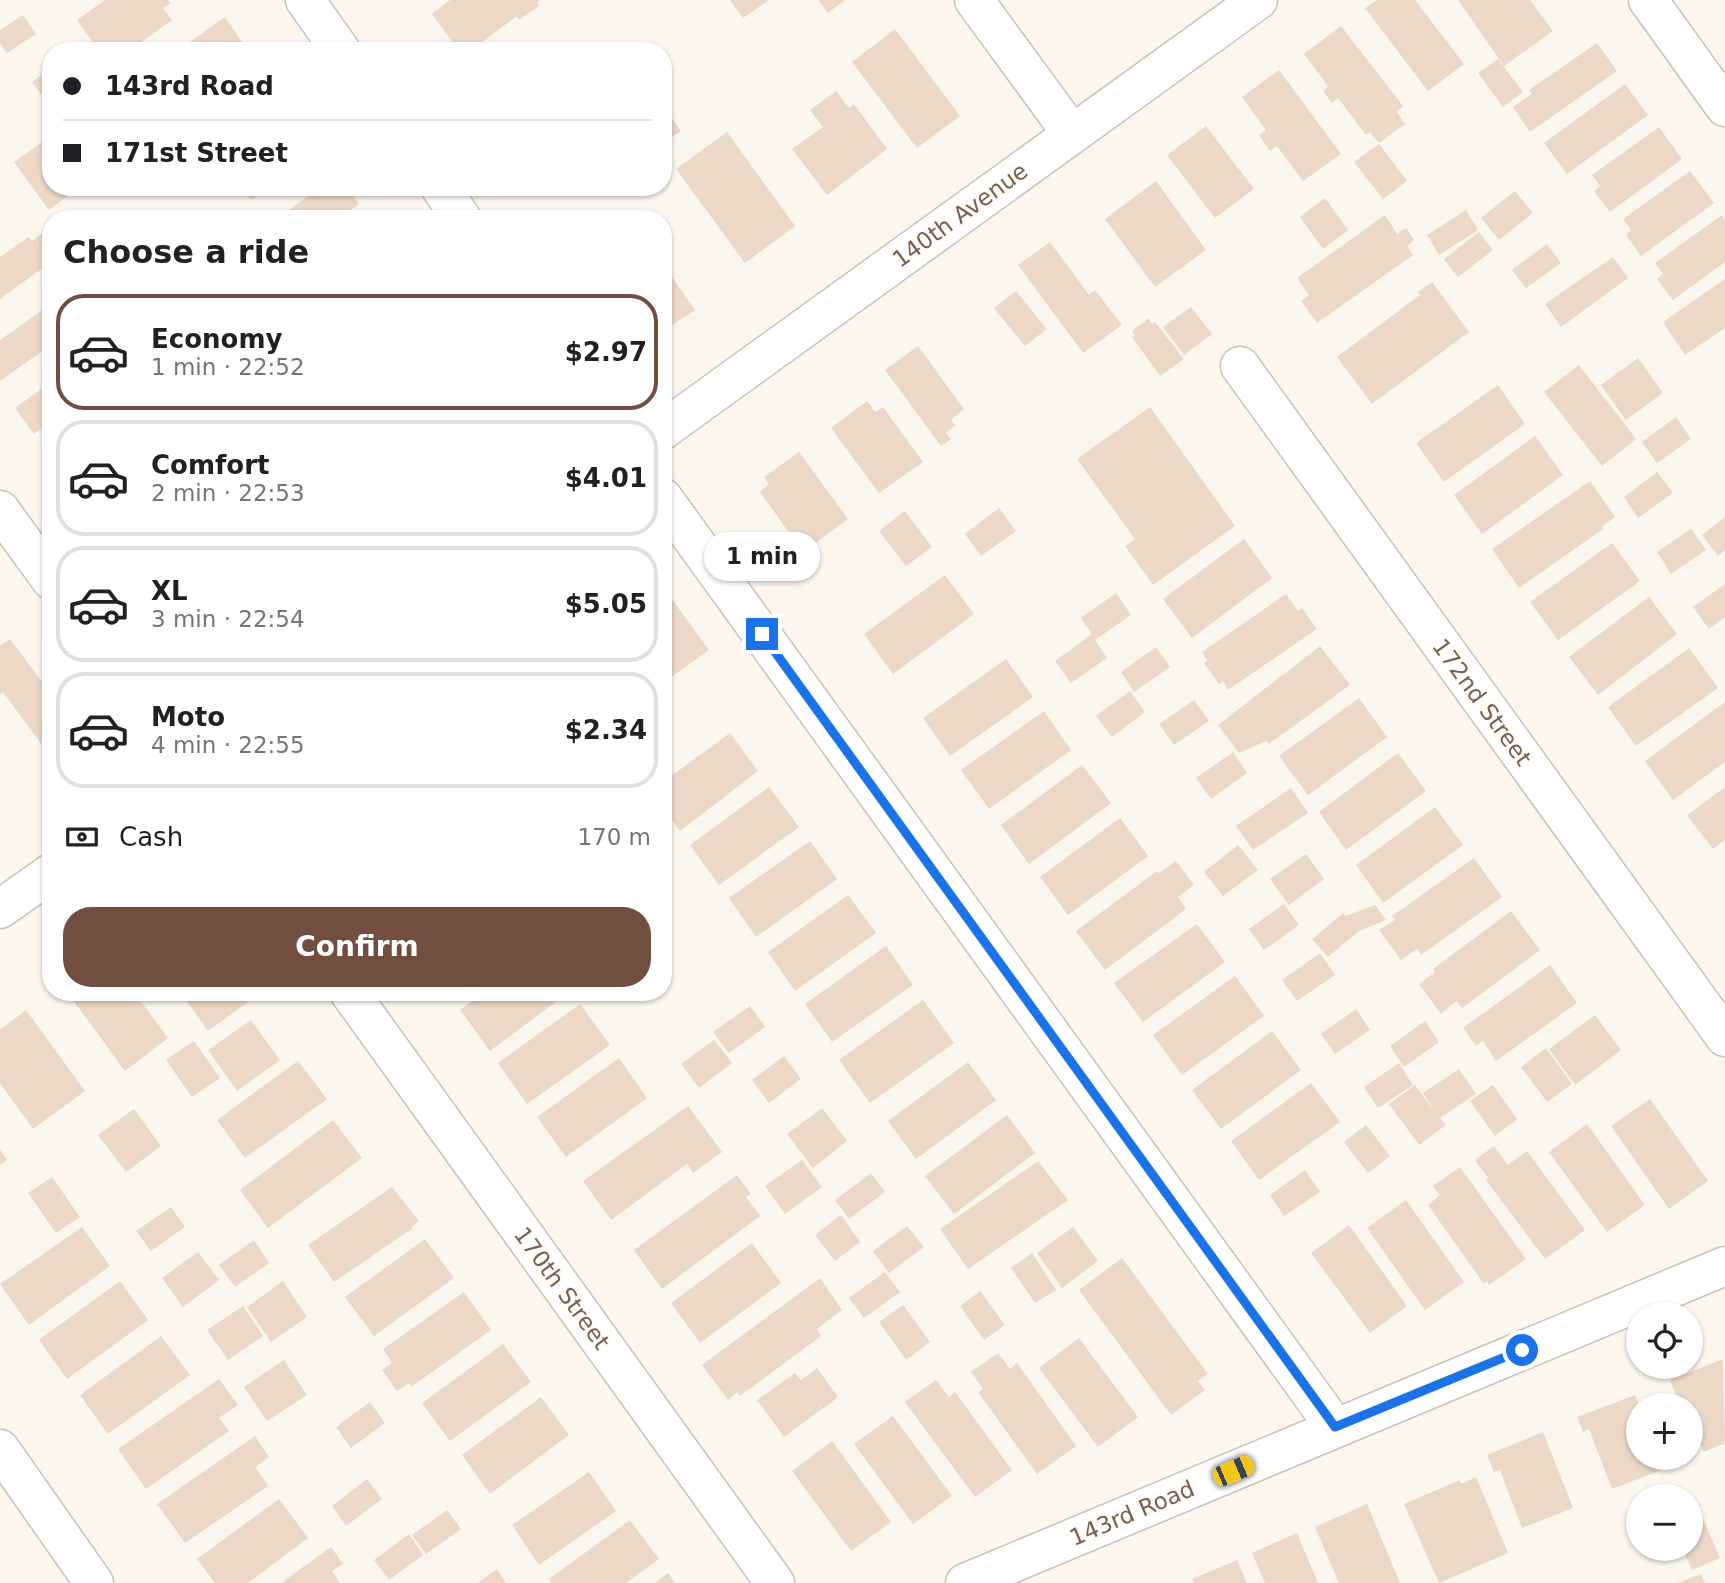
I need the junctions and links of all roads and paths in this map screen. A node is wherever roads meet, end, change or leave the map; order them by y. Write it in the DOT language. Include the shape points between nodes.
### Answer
graph roads {
  1 [pos="304,0"];
  2 [pos="974,0"];
  3 [pos="1258,0"];
  4 [pos="1648,0"];
  5 [pos="334,42"];
  6 [pos="1725,107"];
  7 [pos="1072,134"];
  8 [pos="1240,366"];
  9 [pos="672,423"];
  10 [pos="0,510"];
  11 [pos="672,510"];
  12 [pos="42,568"];
  13 [pos="42,879"];
  14 [pos="0,909"];
  15 [pos="355,1001"];
  16 [pos="1725,1037"];
  17 [pos="1725,1266"];
  18 [pos="1335,1427"];
  19 [pos="0,1449"];
  20 [pos="94,1583"];
  21 [pos="775,1583"];
  22 [pos="965,1583"];
  1 -- 5 [label="street"];
  2 -- 7 [label="street"];
  3 -- 7 [label="street, 140th Avenue"];
  4 -- 6 [label="street"];
  7 -- 9 [label="street, 140th Avenue"];
  8 -- 16 [label="street, 172nd Street"];
  10 -- 12 [label="street"];
  11 -- 18 [label="street"];
  13 -- 14 [label="street"];
  15 -- 21 [label="street, 170th Street"];
  17 -- 18 [label="street, 143rd Road"];
  18 -- 22 [label="street, 143rd Road"];
  19 -- 20 [label="street"];
}
